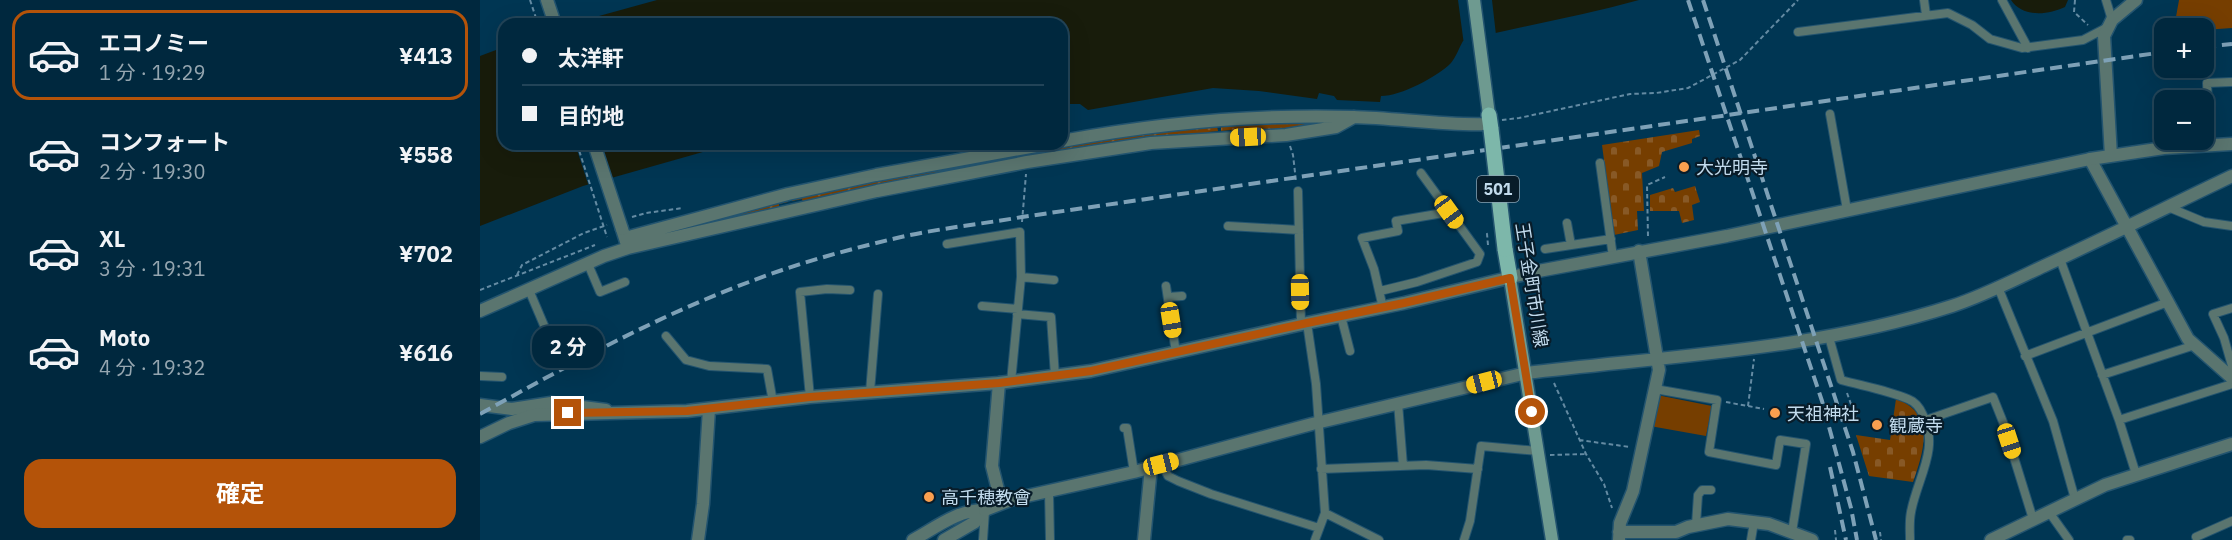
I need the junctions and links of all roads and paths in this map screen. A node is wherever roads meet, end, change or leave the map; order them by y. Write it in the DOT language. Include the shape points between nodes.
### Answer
graph roads {
  1 [pos="530,0"];
  2 [pos="547,0"];
  3 [pos="1474,0"];
  4 [pos="1798,0"];
  5 [pos="1924,0"];
  6 [pos="2002,0"];
  7 [pos="2075,0"];
  8 [pos="2106,0"];
  9 [pos="2136,0"];
  10 [pos="1926,15"];
  11 [pos="536,18"];
  12 [pos="553,18"];
  13 [pos="2105,27"];
  14 [pos="1798,32"];
  15 [pos="2028,48"];
  16 [pos="2232,81"];
  17 [pos="2207,90"];
  18 [pos="1830,114"];
  19 [pos="1354,117"];
  20 [pos="1493,122"];
  21 [pos="1286,135"];
  22 [pos="1068,140"];
  23 [pos="2232,144"];
  24 [pos="2214,145"];
  25 [pos="579,150"];
  26 [pos="596,150"];
  27 [pos="1014,150"];
  28 [pos="2154,150"];
  29 [pos="2111,156"];
  30 [pos="2090,159"];
  31 [pos="1027,162"];
  32 [pos="1600,163"];
  33 [pos="1421,174"];
  34 [pos="2232,176"];
  35 [pos="1665,177"];
  36 [pos="1298,191"];
  37 [pos="2168,207"];
  38 [pos="1847,210"];
  39 [pos="1449,212"];
  40 [pos="1567,223"];
  41 [pos="1228,226"];
  42 [pos="2232,226"];
  43 [pos="2127,228"];
  44 [pos="1299,230"];
  45 [pos="584,232"];
  46 [pos="1020,232"];
  47 [pos="1520,234"];
  48 [pos="1648,236"];
  49 [pos="607,237"];
  50 [pos="625,238"];
  51 [pos="1611,239"];
  52 [pos="947,244"];
  53 [pos="1571,245"];
  54 [pos="1541,248"];
  55 [pos="582,250"];
  56 [pos="1640,251"];
  57 [pos="1613,257"];
  58 [pos="2060,259"];
  59 [pos="588,264"];
  60 [pos="517,275"];
  61 [pos="1021,277"];
  62 [pos="1510,278"];
  63 [pos="1054,280"];
  64 [pos="625,282"];
  65 [pos="1166,286"];
  66 [pos="1998,287"];
  67 [pos="480,290"];
  68 [pos="529,290"];
  69 [pos="850,290"];
  70 [pos="1380,291"];
  71 [pos="878,294"];
  72 [pos="1182,296"];
  73 [pos="1168,297"];
  74 [pos="2168,302"];
  75 [pos="982,306"];
  76 [pos="1383,308"];
  77 [pos="2232,308"];
  78 [pos="480,311"];
  79 [pos="1017,312"];
  80 [pos="1341,316"];
  81 [pos="1304,324"];
  82 [pos="546,330"];
  83 [pos="2088,332"];
  84 [pos="666,336"];
  85 [pos="1829,337"];
  86 [pos="2195,345"];
  87 [pos="1350,351"];
  88 [pos="1176,353"];
  89 [pos="1754,356"];
  90 [pos="2025,356"];
  91 [pos="1658,358"];
  92 [pos="2232,366"];
  93 [pos="1526,373"];
  94 [pos="2102,375"];
  95 [pos="480,376"];
  96 [pos="1055,376"];
  97 [pos="502,377"];
  98 [pos="1551,378"];
  99 [pos="2232,378"];
  100 [pos="1844,381"];
  101 [pos="1005,382"];
  102 [pos="2232,384"];
  103 [pos="1655,389"];
  104 [pos="870,392"];
  105 [pos="810,397"];
  106 [pos="1718,400"];
  107 [pos="773,402"];
  108 [pos="1398,403"];
  109 [pos="480,405"];
  110 [pos="1748,406"];
  111 [pos="709,409"];
  112 [pos="1764,409"];
  113 [pos="617,412"];
  114 [pos="1856,418"];
  115 [pos="1926,420"];
  116 [pos="2119,420"];
  117 [pos="1318,423"];
  118 [pos="1124,428"];
  119 [pos="480,437"];
  120 [pos="1579,440"];
  121 [pos="2232,444"];
  122 [pos="1640,448"];
  123 [pos="1539,453"];
  124 [pos="1586,454"];
  125 [pos="1156,465"];
  126 [pos="1403,466"];
  127 [pos="1321,469"];
  128 [pos="1478,469"];
  129 [pos="1134,472"];
  130 [pos="2136,474"];
  131 [pos="1711,490"];
  132 [pos="1049,492"];
  133 [pos="2075,499"];
  134 [pos="1000,502"];
  135 [pos="985,510"];
  136 [pos="2049,512"];
  137 [pos="1324,513"];
  138 [pos="2033,519"];
  139 [pos="2232,521"];
  140 [pos="1754,522"];
  141 [pos="1696,525"];
  142 [pos="1319,528"];
  143 [pos="1835,530"];
  144 [pos="1619,532"];
  145 [pos="1792,532"];
  146 [pos="1880,532"];
  147 [pos="2196,537"];
  148 [pos="1808,539"];
  149 [pos="698,540"];
  150 [pos="913,540"];
  151 [pos="945,540"];
  152 [pos="983,540"];
  153 [pos="1050,540"];
  154 [pos="1144,540"];
  155 [pos="1315,540"];
  156 [pos="1379,540"];
  157 [pos="1464,540"];
  158 [pos="1553,540"];
  159 [pos="1751,540"];
  160 [pos="1836,540"];
  161 [pos="1881,540"];
  162 [pos="1910,540"];
  163 [pos="1991,540"];
  164 [pos="2069,540"];
  1 -- 11 [label="path"];
  2 -- 12 [label="street"];
  3 -- 20 [label="main road, 王子金町市川線 / 501"];
  4 -- 20 [label="path" via="1740,60 1688,88 1630,94"];
  5 -- 10 [label="lane"];
  6 -- 15 [label="lane"];
  7 -- 13 [label="path" via="2074,12"];
  8 -- 13 [label="lane"];
  9 -- 13 [label="street"];
  10 -- 14 [label="lane"];
  10 -- 15 [label="lane" via="1948,13 1990,39"];
  13 -- 15 [label="lane" via="2083,40"];
  13 -- 29 [label="street"];
  16 -- 17 [label="lane" via="2207,82"];
  18 -- 38 [label="lane"];
  19 -- 20 [label="street"];
  19 -- 21 [label="street" via="1336,127"];
  19 -- 22 [label="street" via="1230,119 1121,130"];
  20 -- 62 [label="main road, 王子金町市川線 / 501, bridge"];
  21 -- 31 [label="street" via="1150,143"];
  21 -- 36 [label="path"];
  23 -- 24 [label="street"];
  25 -- 49 [label="path, bridge"];
  26 -- 50 [label="street, bridge"];
  27 -- 50 [label="street" via="799,192"];
  28 -- 29 [label="street"];
  29 -- 30 [label="street"];
  30 -- 38 [label="street"];
  30 -- 43 [label="street"];
  31 -- 46 [label="path"];
  31 -- 50 [label="street"];
  32 -- 51 [label="lane"];
  33 -- 39 [label="lane"];
  34 -- 37 [label="street"];
  35 -- 48 [label="path" via="1647,185"];
  36 -- 44 [label="lane"];
  37 -- 42 [label="lane" via="2204,222"];
  37 -- 43 [label="street"];
  38 -- 56 [label="street"];
  39 -- 70 [label="lane" via="1396,221 1398,231 1362,238"];
  39 -- 70 [label="lane" via="1480,255 1477,262"];
  40 -- 53 [label="lane"];
  41 -- 44 [label="lane"];
  43 -- 58 [label="street"];
  43 -- 74 [label="street"];
  44 -- 81 [label="lane"];
  45 -- 60 [label="path" via="522,265"];
  46 -- 52 [label="lane"];
  46 -- 61 [label="lane"];
  47 -- 54 [label="path"];
  50 -- 59 [label="street"];
  51 -- 53 [label="lane"];
  51 -- 57 [label="lane"];
  53 -- 54 [label="lane"];
  55 -- 60 [label="path"];
  56 -- 57 [label="street"];
  56 -- 91 [label="street"];
  57 -- 62 [label="street"];
  58 -- 66 [label="street"];
  58 -- 83 [label="lane"];
  59 -- 64 [label="lane" via="600,292"];
  59 -- 68 [label="street"];
  60 -- 67 [label="path"];
  61 -- 63 [label="lane"];
  61 -- 79 [label="lane"];
  62 -- 76 [label="street"];
  62 -- 93 [label="main road, 王子金町市川線 / 501"];
  65 -- 73 [label="lane"];
  66 -- 85 [label="street" via="1943,309"];
  66 -- 90 [label="lane"];
  68 -- 78 [label="street"];
  68 -- 82 [label="lane"];
  69 -- 105 [label="lane" via="800,292"];
  70 -- 76 [label="lane"];
  71 -- 104 [label="lane"];
  72 -- 73 [label="lane"];
  73 -- 88 [label="lane"];
  74 -- 83 [label="lane"];
  74 -- 86 [label="street"];
  75 -- 79 [label="lane"];
  76 -- 80 [label="street"];
  77 -- 92 [label="lane" via="2213,314"];
  79 -- 96 [label="lane" via="1052,317"];
  79 -- 101 [label="lane"];
  80 -- 81 [label="street"];
  80 -- 87 [label="lane"];
  81 -- 88 [label="street"];
  81 -- 117 [label="lane" via="1316,384"];
  83 -- 90 [label="lane"];
  83 -- 94 [label="lane"];
  84 -- 107 [label="lane" via="686,360 710,366 767,369"];
  85 -- 91 [label="street"];
  85 -- 100 [label="lane"];
  86 -- 94 [label="lane"];
  86 -- 99 [label="street"];
  88 -- 96 [label="street"];
  89 -- 110 [label="path"];
  90 -- 133 [label="lane" via="2053,421"];
  91 -- 93 [label="street"];
  91 -- 103 [label="street"];
  93 -- 108 [label="street"];
  93 -- 123 [label="main road, 王子金町市川線 / 501"];
  94 -- 116 [label="lane"];
  95 -- 97 [label="lane"];
  96 -- 101 [label="street"];
  98 -- 120 [label="path"];
  100 -- 114 [label="path"];
  100 -- 115 [label="lane" via="1910,399"];
  101 -- 104 [label="street"];
  101 -- 134 [label="street" via="992,466"];
  102 -- 116 [label="lane"];
  103 -- 106 [label="lane"];
  103 -- 122 [label="street"];
  104 -- 105 [label="street"];
  105 -- 107 [label="street"];
  106 -- 110 [label="path"];
  106 -- 145 [label="lane" via="1709,452 1776,465 1780,440 1806,444"];
  107 -- 111 [label="street"];
  108 -- 117 [label="street"];
  108 -- 126 [label="lane"];
  109 -- 113 [label="street" via="512,409 551,403"];
  110 -- 112 [label="path"];
  111 -- 113 [label="street"];
  111 -- 149 [label="street"];
  113 -- 119 [label="street" via="534,415"];
  115 -- 138 [label="lane" via="1993,397"];
  115 -- 162 [label="lane" via="1930,444 1911,513"];
  116 -- 130 [label="lane"];
  117 -- 125 [label="street"];
  117 -- 127 [label="lane"];
  118 -- 129 [label="lane"];
  120 -- 122 [label="path"];
  120 -- 124 [label="path"];
  121 -- 130 [label="street"];
  122 -- 144 [label="street" via="1633,491"];
  123 -- 124 [label="path"];
  123 -- 128 [label="lane" via="1480,446"];
  123 -- 158 [label="main road, 王子金町市川線 / 501"];
  124 -- 144 [label="path" via="1604,484"];
  125 -- 129 [label="street"];
  125 -- 142 [label="lane" via="1178,482"];
  125 -- 154 [label="street"];
  126 -- 127 [label="lane"];
  126 -- 128 [label="lane"];
  127 -- 137 [label="lane"];
  128 -- 157 [label="lane"];
  129 -- 132 [label="street"];
  130 -- 133 [label="street"];
  131 -- 141 [label="lane" via="1702,490 1698,495"];
  132 -- 134 [label="street"];
  132 -- 153 [label="lane"];
  133 -- 136 [label="street"];
  134 -- 135 [label="street"];
  135 -- 150 [label="street" via="963,513"];
  135 -- 151 [label="street" via="975,522"];
  135 -- 152 [label="lane"];
  136 -- 138 [label="street"];
  136 -- 164 [label="lane"];
  137 -- 142 [label="lane"];
  137 -- 156 [label="lane"];
  138 -- 163 [label="street"];
  139 -- 147 [label="lane"];
  140 -- 141 [label="street" via="1728,519"];
  140 -- 145 [label="street"];
  140 -- 159 [label="lane"];
  141 -- 144 [label="street" via="1676,532"];
  142 -- 155 [label="lane"];
  143 -- 160 [label="path"];
  145 -- 148 [label="street"];
  146 -- 161 [label="path"];
}
